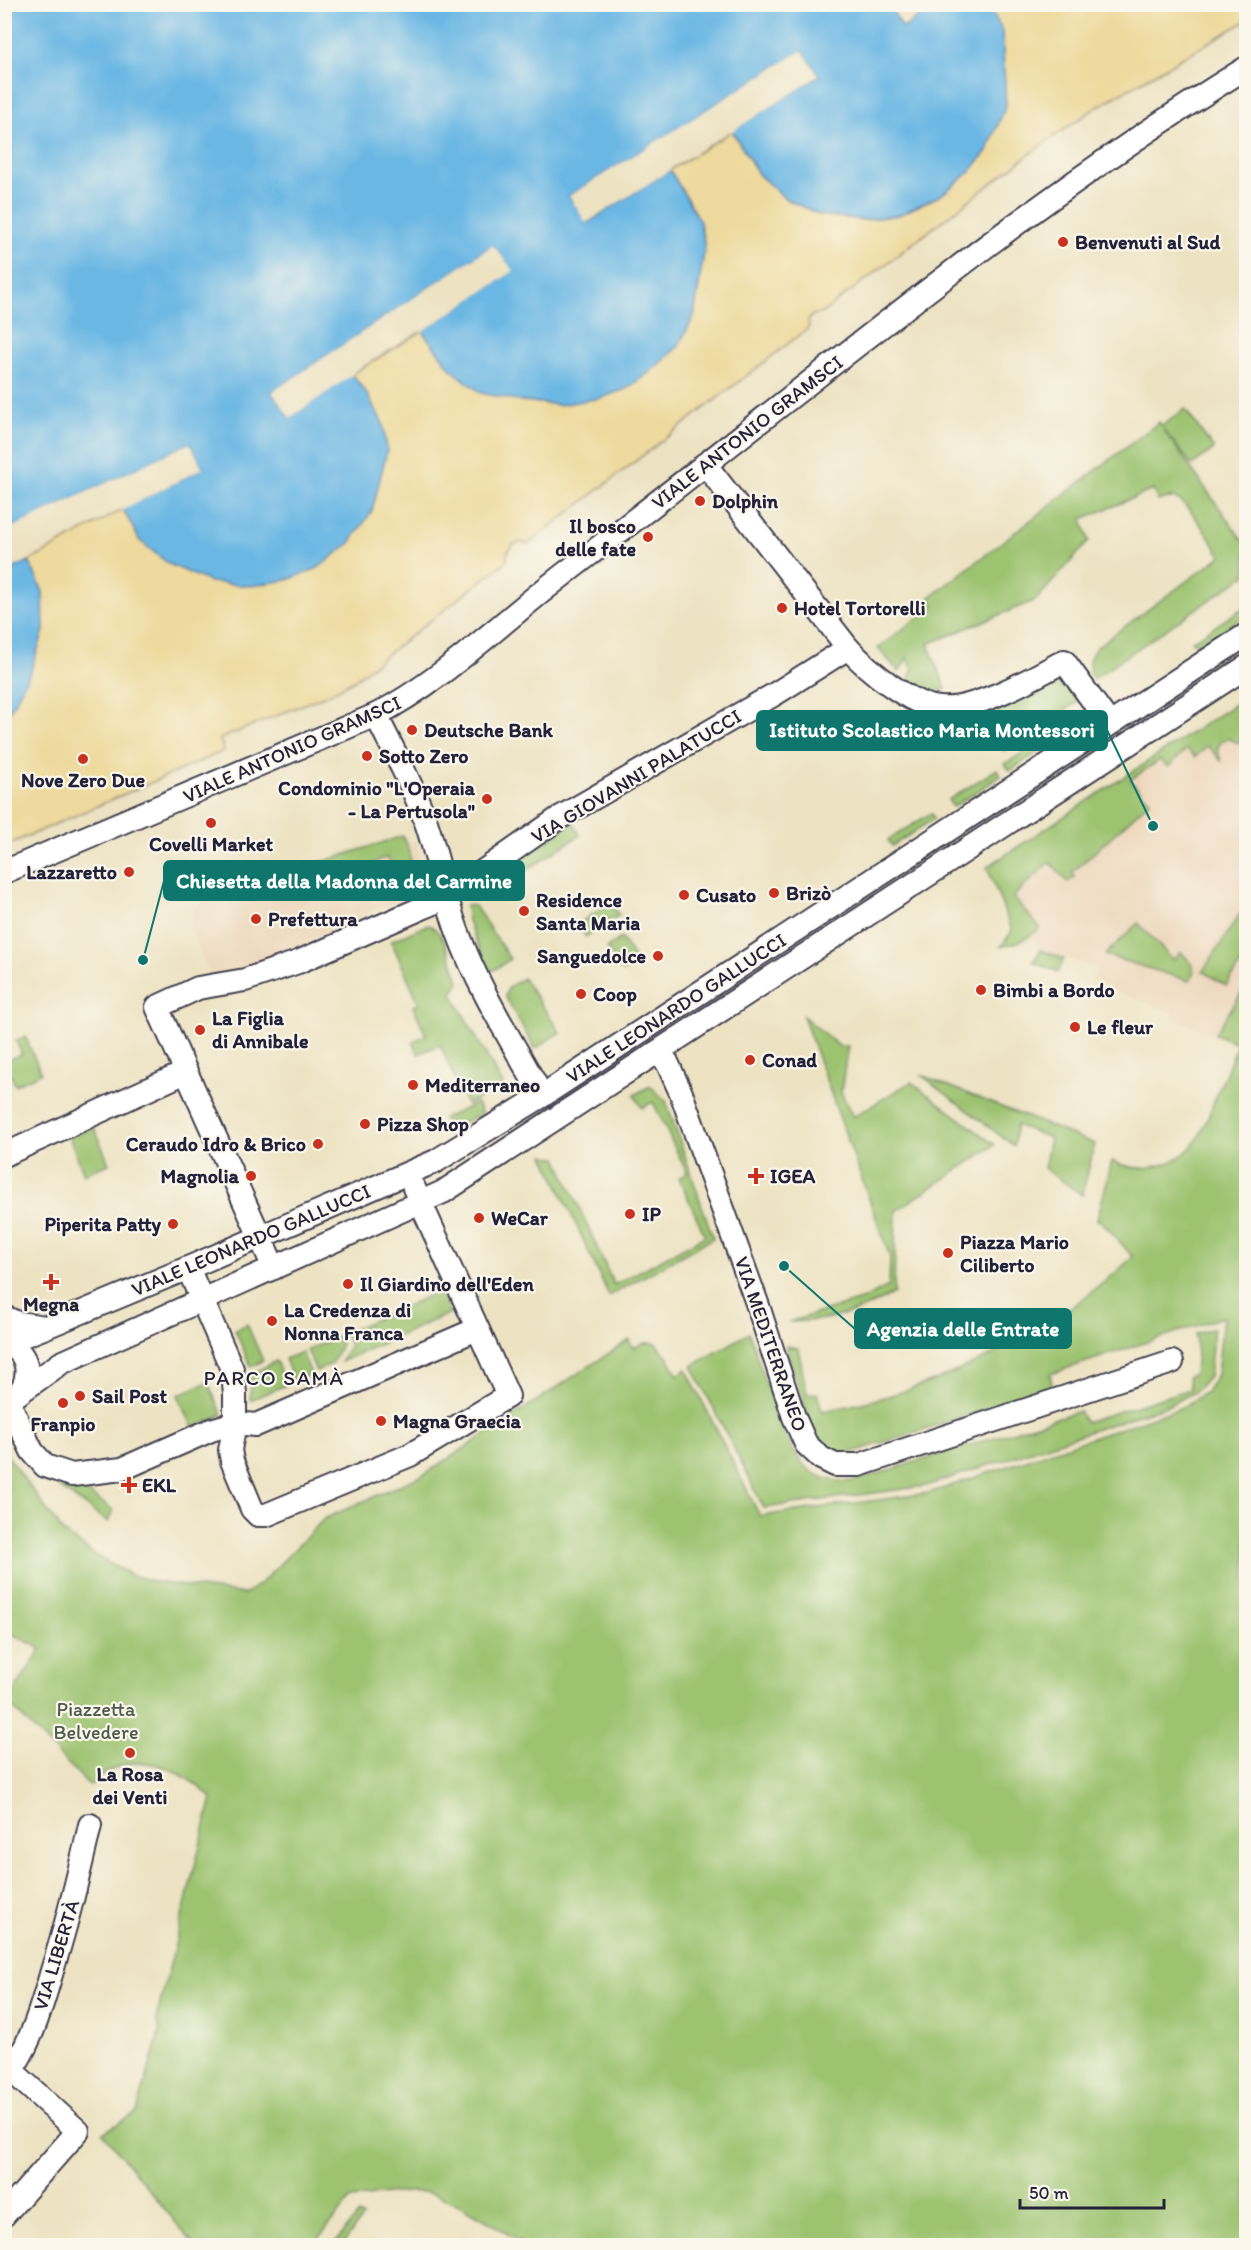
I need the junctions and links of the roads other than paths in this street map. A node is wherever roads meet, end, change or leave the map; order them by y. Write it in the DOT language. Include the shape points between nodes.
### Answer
graph roads {
  1 [pos="1246,68"];
  2 [pos="705,464"];
  3 [pos="1246,635"];
  4 [pos="848,648"];
  5 [pos="1246,667"];
  6 [pos="376,715"];
  7 [pos="1109,723"];
  8 [pos="4,872"];
  9 [pos="445,898"];
  10 [pos="656,1053"];
  11 [pos="186,1072"];
  12 [pos="542,1096"];
  13 [pos="4,1155"];
  14 [pos="407,1173"];
  15 [pos="421,1202"];
  16 [pos="261,1237"];
  17 [pos="188,1268"];
  18 [pos="274,1268"];
  19 [pos="203,1299"];
  20 [pos="4,1317"];
  21 [pos="46,1327"];
  22 [pos="477,1329"];
  23 [pos="4,1343"];
  24 [pos="1172,1362"];
  25 [pos="10,1399"];
  26 [pos="235,1423"];
  27 [pos="90,1825"];
  28 [pos="8,2075"];
  29 [pos="4,2215"];
  1 -- 2 [label="street, VIALE ANTONIO GRAMSCI" via="1124,146 958,267"];
  2 -- 4 [label="street"];
  2 -- 6 [label="street, VIALE ANTONIO GRAMSCI" via="466,654 404,700"];
  3 -- 7 [label="street, VIALE LEONARDO GALLUCCI"];
  4 -- 7 [label="street" via="892,687 938,708 955,708 994,695 1065,661"];
  4 -- 9 [label="street, VIA GIOVANNI PALATUCCI" via="559,818"];
  5 -- 10 [label="street, VIALE LEONARDO GALLUCCI"];
  6 -- 8 [label="street, VIALE ANTONIO GRAMSCI"];
  6 -- 9 [label="street" via="423,814"];
  7 -- 12 [label="street, VIALE LEONARDO GALLUCCI"];
  9 -- 11 [label="street, VIA GIOVANNI PALATUCCI" via="298,962 245,980 198,988 157,1007"];
  9 -- 12 [label="street" via="475,974"];
  10 -- 15 [label="street, VIALE LEONARDO GALLUCCI" via="443,1192"];
  10 -- 24 [label="street, VIA MEDITERRANEO" via="667,1062 681,1093 794,1417 806,1444 821,1458 835,1464 859,1465"];
  11 -- 13 [label="street"];
  11 -- 16 [label="street"];
  12 -- 14 [label="street, VIALE LEONARDO GALLUCCI" via="436,1161"];
  14 -- 15 [label="street"];
  14 -- 16 [label="street, VIALE LEONARDO GALLUCCI"];
  15 -- 18 [label="street, VIALE LEONARDO GALLUCCI"];
  15 -- 22 [label="street"];
  16 -- 17 [label="street, VIALE LEONARDO GALLUCCI"];
  16 -- 18 [label="street"];
  17 -- 19 [label="street"];
  17 -- 21 [label="street, VIALE LEONARDO GALLUCCI"];
  18 -- 19 [label="street, VIALE LEONARDO GALLUCCI"];
  19 -- 25 [label="street, VIALE LEONARDO GALLUCCI" via="61,1363"];
  19 -- 26 [label="street" via="232,1369"];
  20 -- 21 [label="street"];
  21 -- 23 [label="street, VIALE LEONARDO GALLUCCI"];
  22 -- 26 [label="street" via="256,1425"];
  22 -- 26 [label="street" via="507,1396 410,1455 266,1515 258,1515 252,1509 232,1461"];
  23 -- 25 [label="street" via="17,1349 26,1364 26,1381"];
  25 -- 26 [label="street" via="32,1451 45,1466 72,1475 122,1469"];
  27 -- 28 [label="street, VIA LIBERTÀ" via="74,1899 46,1994 21,2059"];
  28 -- 29 [label="street" via="78,2131"];
}
